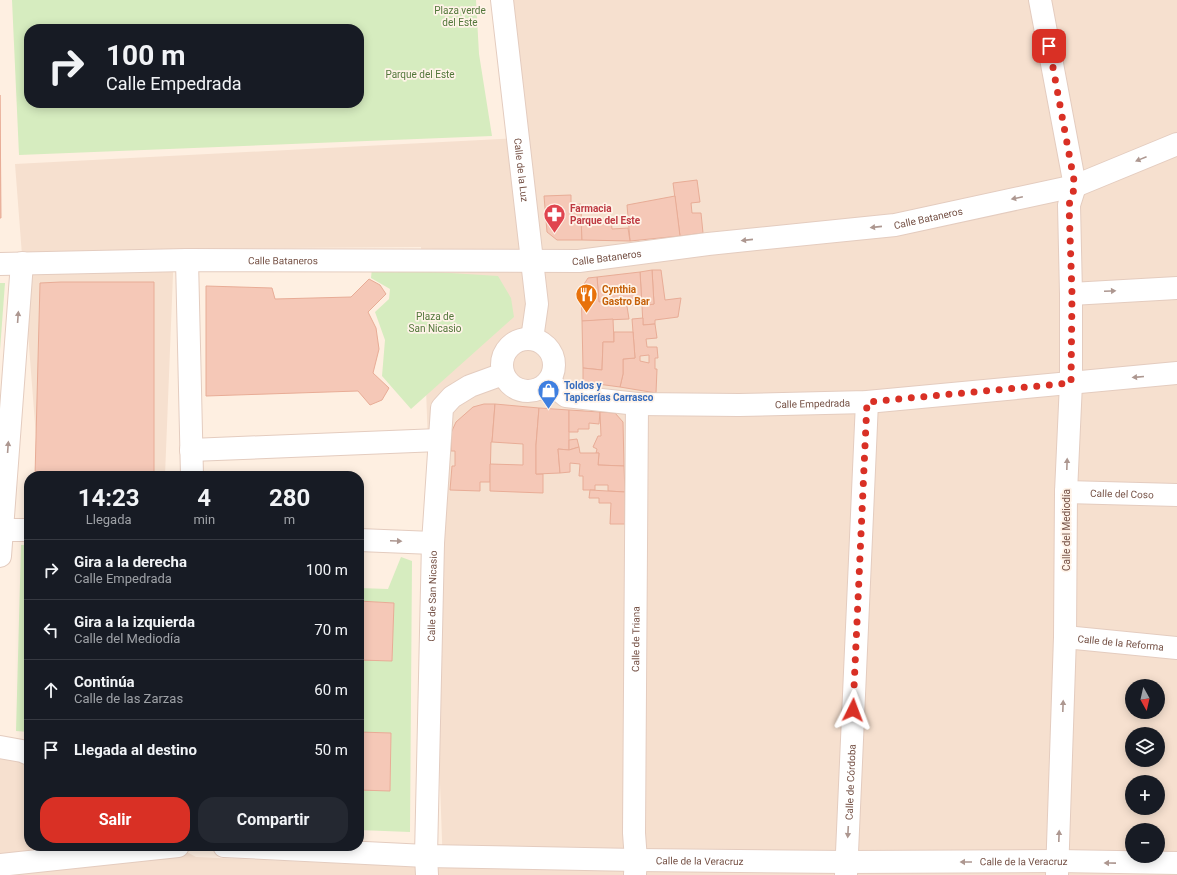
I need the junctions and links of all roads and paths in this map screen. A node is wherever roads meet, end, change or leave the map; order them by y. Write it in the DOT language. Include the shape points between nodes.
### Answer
graph roads {
  1 [pos="1040,0"];
  2 [pos="507,4"];
  3 [pos="1177,144"];
  4 [pos="1075,186"];
  5 [pos="188,260"];
  6 [pos="532,261"];
  7 [pos="22,263"];
  8 [pos="0,264"];
  9 [pos="1177,288"];
  10 [pos="1072,294"];
  11 [pos="532,339"];
  12 [pos="1177,373"];
  13 [pos="503,374"];
  14 [pos="549,382"];
  15 [pos="1071,383"];
  16 [pos="867,402"];
  17 [pos="637,404"];
  18 [pos="439,440"];
  19 [pos="191,450"];
  20 [pos="192,471"];
  21 [pos="1066,492"];
  22 [pos="1177,495"];
  23 [pos="2,530"];
  24 [pos="24,530"];
  25 [pos="364,540"];
  26 [pos="432,543"];
  27 [pos="0,556"];
  28 [pos="1065,637"];
  29 [pos="1177,648"];
  30 [pos="0,746"];
  31 [pos="24,751"];
  32 [pos="131,851"];
  33 [pos="267,851"];
  34 [pos="1177,863"];
  35 [pos="0,865"];
  36 [pos="636,868"];
  37 [pos="1057,868"];
  38 [pos="424,869"];
  39 [pos="846,869"];
  1 -- 4 [label="street"];
  2 -- 6 [label="street, Calle de la Luz"];
  3 -- 4 [label="street, Calle Bataneros, one-way"];
  4 -- 6 [label="street, Calle Bataneros, one-way" via="895,225 708,244 580,261"];
  4 -- 10 [label="street, Calle del Mediodía" via="1069,205"];
  5 -- 6 [label="street, Calle Bataneros"];
  5 -- 7 [label="street, Calle Bataneros"];
  5 -- 19 [label="street"];
  6 -- 11 [label="street, Calle de la Luz" via="538,304"];
  7 -- 8 [label="street, Calle Bataneros"];
  23 -- 7 [label="street, one-way"];
  10 -- 9 [label="street, one-way"];
  10 -- 15 [label="street, Calle del Mediodía"];
  11 -- 13 [label="street" via="519,341 508,348 502,360"];
  11 -- 14 [label="street" via="545,345 553,356 554,370"];
  12 -- 15 [label="street, Calle Empedrada, one-way"];
  13 -- 14 [label="street" via="510,386 523,391 537,390"];
  13 -- 18 [label="street, Calle de San Nicasio" via="470,386 452,397 442,408"];
  14 -- 17 [label="street, Calle Empedrada" via="566,396"];
  15 -- 16 [label="street, Calle Empedrada"];
  21 -- 15 [label="street, Calle del Mediodía, one-way"];
  16 -- 17 [label="street, Calle Empedrada"];
  16 -- 39 [label="street, Calle de Córdoba, one-way"];
  17 -- 36 [label="street, Calle de Triana" via="634,825"];
  18 -- 19 [label="street"];
  18 -- 26 [label="street, Calle de San Nicasio"];
  19 -- 20 [label="street"];
  21 -- 22 [label="street, Calle del Coso"];
  21 -- 28 [label="street, Calle del Mediodía"];
  23 -- 24 [label="street"];
  23 -- 27 [label="street"];
  25 -- 26 [label="street, one-way"];
  26 -- 38 [label="street, Calle de San Nicasio"];
  28 -- 29 [label="street, Calle de la Reforma"];
  37 -- 28 [label="street, Calle del Mediodía, one-way"];
  30 -- 31 [label="street"];
  32 -- 35 [label="street"];
  33 -- 38 [label="street, Calle de la Veracruz"];
  34 -- 37 [label="street, Calle de la Veracruz, one-way"];
  36 -- 38 [label="street, Calle de la Veracruz"];
  36 -- 39 [label="street, Calle de la Veracruz"];
  37 -- 39 [label="street, Calle de la Veracruz, one-way"];
}
